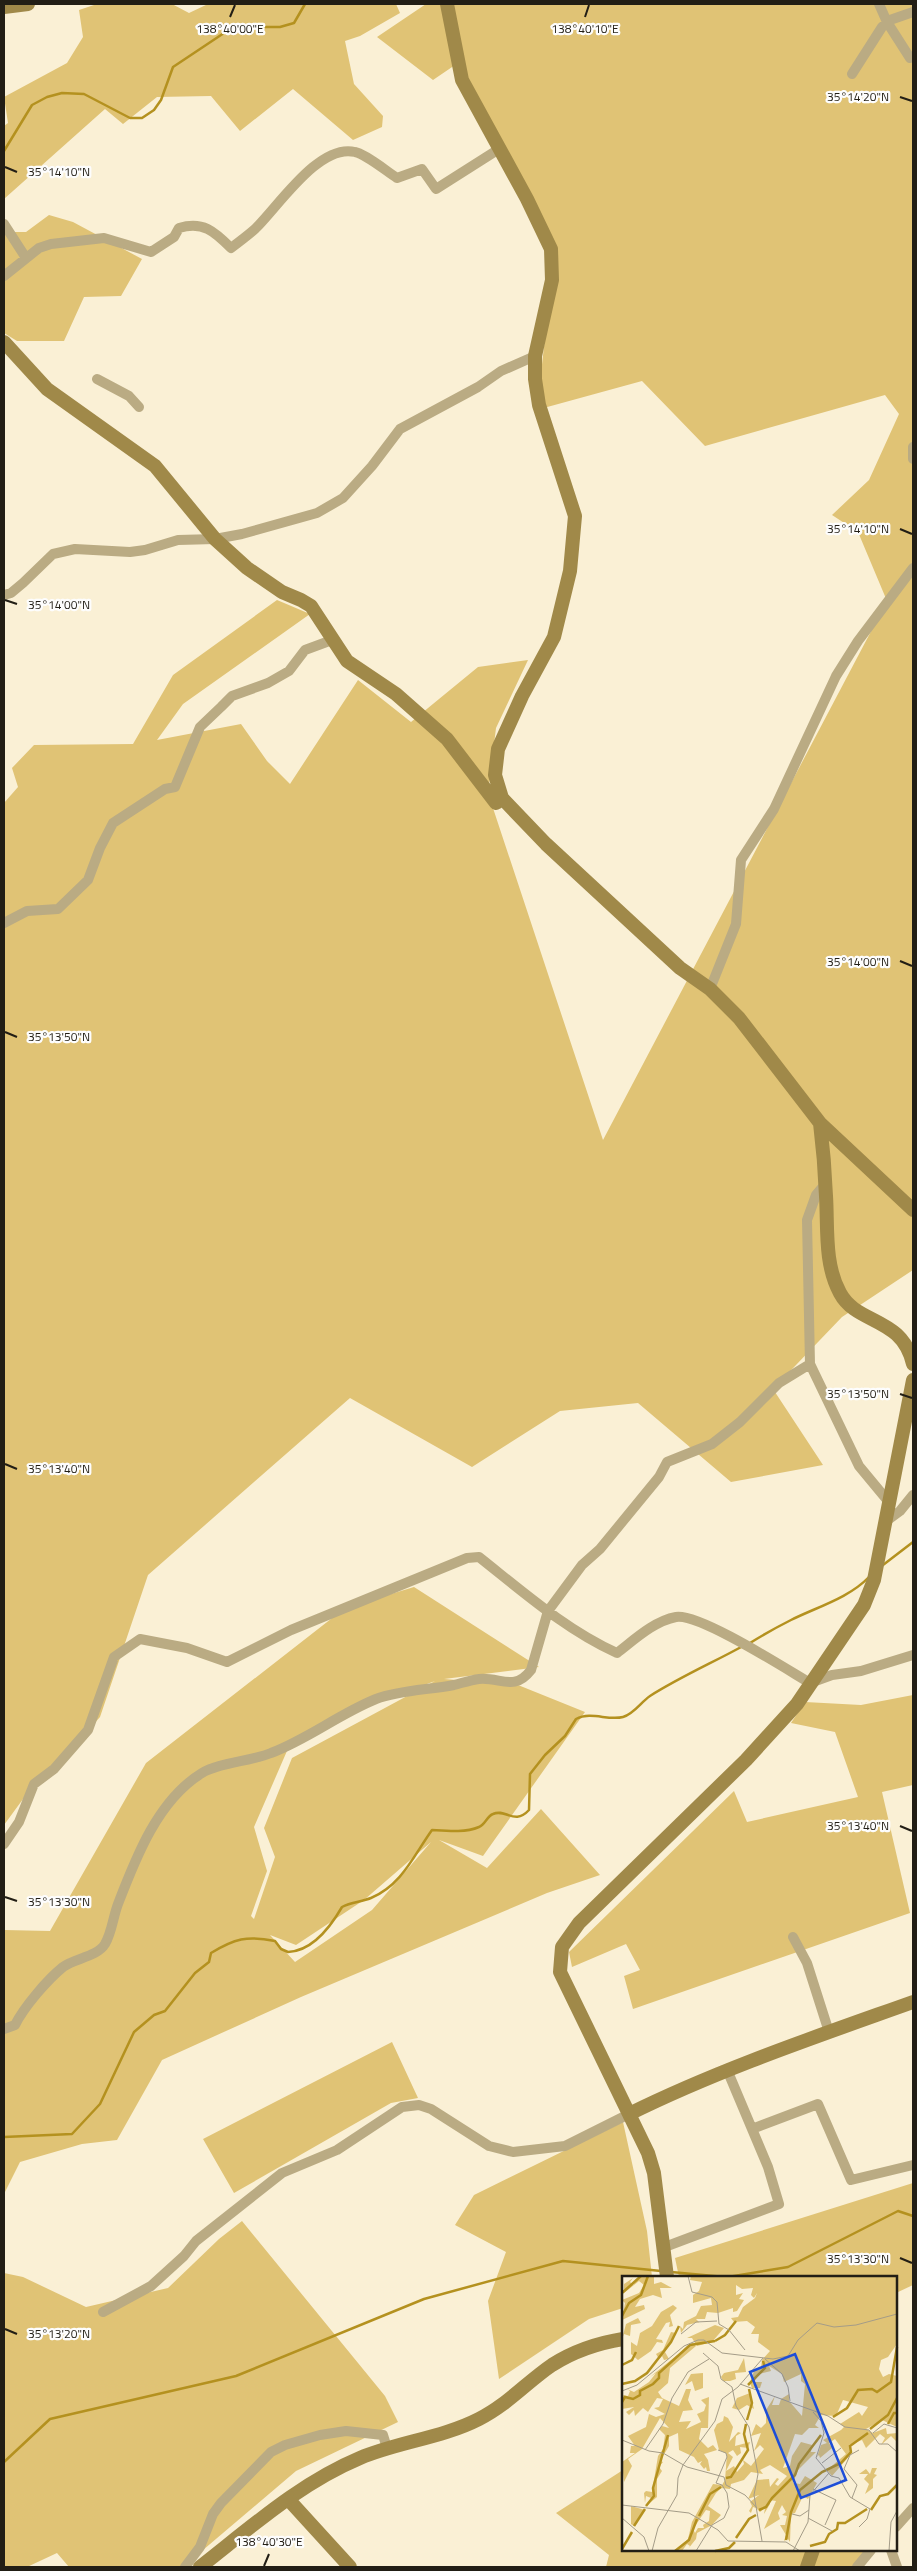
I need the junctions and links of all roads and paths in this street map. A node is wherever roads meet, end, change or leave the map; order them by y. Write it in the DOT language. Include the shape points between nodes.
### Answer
graph roads {
  1 [pos="28,4"];
  2 [pos="447,4"];
  3 [pos="879,4"];
  4 [pos="4,7"];
  5 [pos="913,12"];
  6 [pos="887,22"];
  7 [pos="910,58"];
  8 [pos="852,74"];
  9 [pos="499,149"];
  10 [pos="4,224"];
  11 [pos="26,258"];
  12 [pos="4,276"];
  13 [pos="6,350"];
  14 [pos="535,356"];
  15 [pos="97,379"];
  16 [pos="139,407"];
  17 [pos="913,447"];
  18 [pos="913,459"];
  19 [pos="215,539"];
  20 [pos="913,568"];
  21 [pos="4,595"];
  22 [pos="332,640"];
  23 [pos="502,798"];
  24 [pos="4,923"];
  25 [pos="710,989"];
  26 [pos="820,1123"];
  27 [pos="826,1183"];
  28 [pos="913,1210"];
  29 [pos="810,1364"];
  30 [pos="913,1364"];
  31 [pos="913,1380"];
  32 [pos="913,1495"];
  33 [pos="888,1501"];
  34 [pos="884,1522"];
  35 [pos="548,1611"];
  36 [pos="913,1655"];
  37 [pos="810,1683"];
  38 [pos="4,1844"];
  39 [pos="793,1937"];
  40 [pos="913,2002"];
  41 [pos="4,2029"];
  42 [pos="829,2032"];
  43 [pos="728,2072"];
  44 [pos="629,2114"];
  45 [pos="752,2128"];
  46 [pos="913,2165"];
  47 [pos="662,2252"];
  48 [pos="667,2276"];
  49 [pos="103,2312"];
  50 [pos="622,2339"];
  51 [pos="387,2448"];
  52 [pos="288,2499"];
  53 [pos="913,2508"];
  54 [pos="897,2526"];
  55 [pos="813,2551"];
  56 [pos="870,2551"];
  57 [pos="891,2551"];
  58 [pos="185,2567"];
  59 [pos="200,2567"];
  60 [pos="350,2567"];
  61 [pos="807,2567"];
  62 [pos="857,2567"];
  63 [pos="897,2567"];
  1 -- 4 [label="street"];
  2 -- 9 [label="street" via="462,80"];
  3 -- 6 [label="street"];
  5 -- 6 [label="street"];
  6 -- 7 [label="street"];
  6 -- 8 [label="street"];
  9 -- 11 [label="street" via="436,188 422,169 397,178 356,152 344,151 327,157 312,167 257,227 231,248 206,226 189,225 179,228 174,237 151,252 104,238 39,248"];
  9 -- 14 [label="street" via="551,249 552,280"];
  10 -- 11 [label="street"];
  11 -- 12 [label="street"];
  13 -- 19 [label="street" via="46,389 155,466"];
  14 -- 19 [label="street" via="501,371 400,430 343,498 317,513"];
  14 -- 23 [label="street" via="539,405 574,508 574,538 564,602 554,637 498,749 495,774"];
  15 -- 16 [label="street" via="129,396"];
  17 -- 18 [label="street"];
  19 -- 21 [label="street" via="178,540 130,552 75,549 53,554 23,583"];
  19 -- 22 [label="street" via="263,581 311,606"];
  20 -- 25 [label="street" via="836,676 774,809 741,860 736,924"];
  22 -- 23 [label="street" via="347,661 396,694 447,738 496,803"];
  22 -- 24 [label="street" via="306,650 289,671 268,684 232,696 200,728 175,787 151,798 113,823 88,880 58,909 27,911"];
  23 -- 25 [label="street" via="546,844 680,968"];
  25 -- 26 [label="street" via="739,1018"];
  26 -- 27 [label="street"];
  26 -- 28 [label="street"];
  27 -- 29 [label="street" via="816,1195 807,1220"];
  27 -- 30 [label="street" via="830,1271 840,1294 854,1309 885,1324 902,1339 910,1349"];
  29 -- 33 [label="street" via="858,1466"];
  29 -- 35 [label="street" via="779,1383 740,1422 712,1444 667,1462 659,1477 600,1549 582,1565"];
  31 -- 33 [label="street"];
  32 -- 34 [label="street" via="900,1511"];
  33 -- 34 [label="street"];
  34 -- 37 [label="street" via="871,1591"];
  35 -- 37 [label="street" via="616,1653 662,1621 678,1617 692,1620 722,1633"];
  35 -- 38 [label="street" via="479,1557 467,1558 291,1630 227,1662 187,1648 140,1639 114,1657 88,1730 54,1769 34,1784 19,1822"];
  35 -- 41 [label="street" via="531,1670 525,1678 513,1683 481,1679 376,1699 273,1753 204,1771 182,1786 150,1833 124,1889 104,1945 94,1954 80,1957 62,1968 14,2025"];
  36 -- 37 [label="street"];
  37 -- 44 [label="street" via="797,1704 746,1760 579,1924 562,1947 560,1972"];
  39 -- 42 [label="street" via="807,1963"];
  40 -- 42 [label="street"];
  42 -- 43 [label="street"];
  43 -- 44 [label="street"];
  43 -- 45 [label="street"];
  44 -- 47 [label="street" via="654,2173"];
  44 -- 49 [label="street" via="565,2146 513,2152 489,2146 431,2109 419,2105 402,2107 337,2150 282,2173 196,2240 152,2286"];
  45 -- 46 [label="street" via="818,2104 851,2180"];
  45 -- 47 [label="street" via="779,2204"];
  47 -- 48 [label="street"];
  50 -- 51 [label="street" via="587,2347 566,2357 478,2420"];
  51 -- 52 [label="street" via="334,2469"];
  51 -- 58 [label="street" via="383,2435 346,2431 320,2435 271,2452 221,2503 200,2547"];
  52 -- 59 [label="street"];
  52 -- 60 [label="street"];
  53 -- 54 [label="street"];
  55 -- 61 [label="street"];
  56 -- 62 [label="street"];
  57 -- 63 [label="street"];
}
